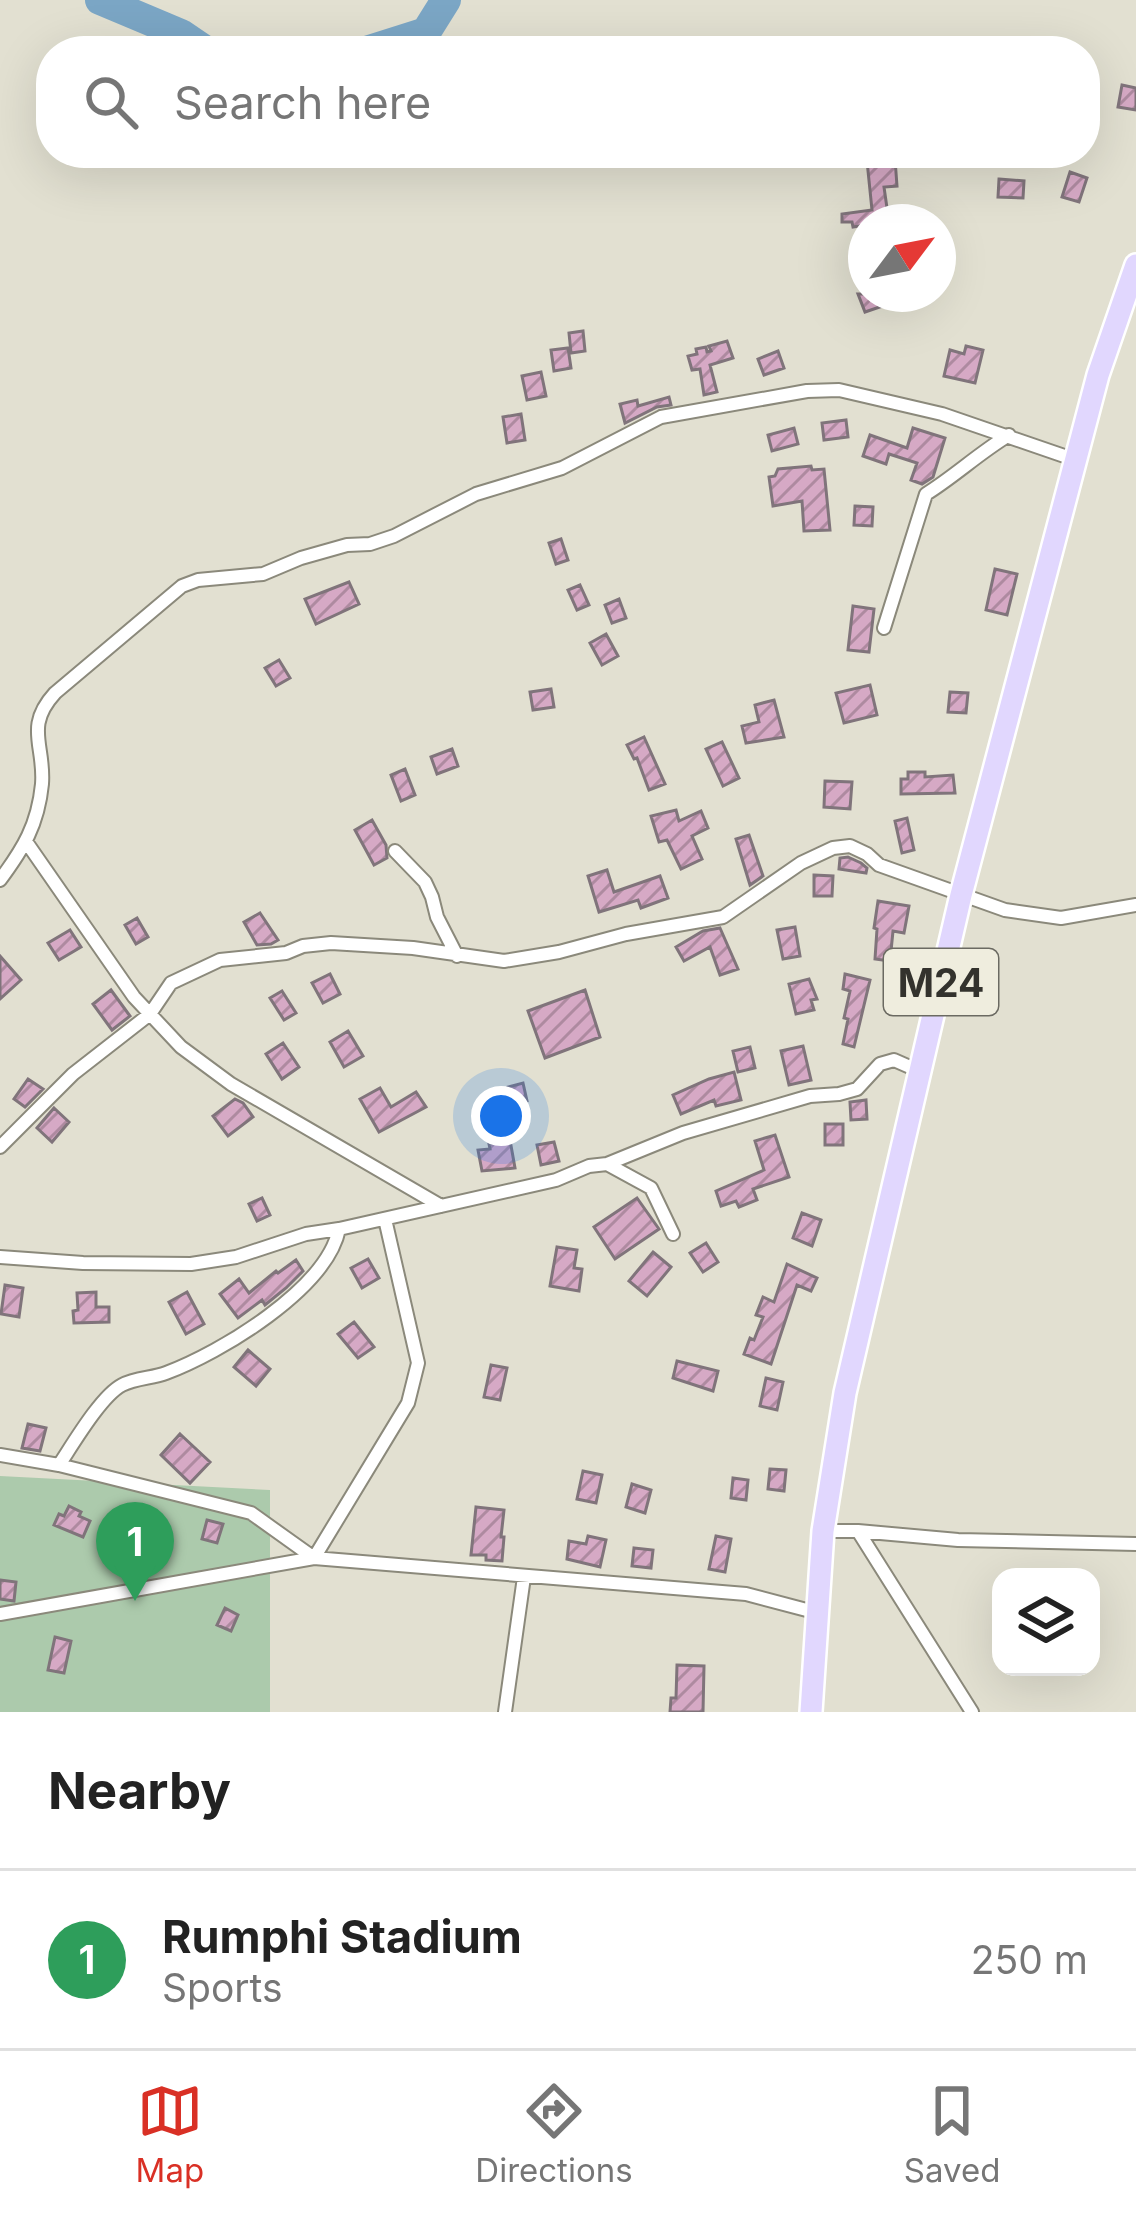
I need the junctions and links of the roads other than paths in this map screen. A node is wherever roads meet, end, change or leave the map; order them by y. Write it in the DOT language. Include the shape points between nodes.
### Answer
graph roads {
  1 [pos="1136,265"];
  2 [pos="1009,436"];
  3 [pos="1076,460"];
  4 [pos="884,628"];
  5 [pos="27,843"];
  6 [pos="395,851"];
  7 [pos="0,880"];
  8 [pos="961,895"];
  9 [pos="1136,905"];
  10 [pos="457,956"];
  11 [pos="150,1014"];
  12 [pos="920,1071"];
  13 [pos="0,1147"];
  14 [pos="607,1164"];
  15 [pos="441,1206"];
  16 [pos="385,1219"];
  17 [pos="339,1229"];
  18 [pos="673,1234"];
  19 [pos="0,1257"];
  20 [pos="0,1455"];
  21 [pos="59,1465"];
  22 [pos="823,1531"];
  23 [pos="858,1531"];
  24 [pos="1136,1544"];
  25 [pos="314,1558"];
  26 [pos="524,1577"];
  27 [pos="818,1613"];
  28 [pos="0,1614"];
  29 [pos="505,1712"];
  30 [pos="811,1712"];
  31 [pos="972,1712"];
  1 -- 3 [label="main road, M24"];
  2 -- 3 [label="street"];
  2 -- 4 [label="street" via="926,494"];
  2 -- 5 [label="street" via="839,390 661,417 562,468 476,494 394,536 263,574 182,586 41,708 42,784"];
  3 -- 8 [label="main road, M24"];
  5 -- 7 [label="street"];
  5 -- 11 [label="street"];
  6 -- 10 [label="street" via="424,882"];
  8 -- 9 [label="street" via="1061,918"];
  8 -- 10 [label="street" via="850,847 832,848 723,917 504,961"];
  8 -- 12 [label="main road, M24"];
  10 -- 11 [label="street" via="331,943 220,960 171,983"];
  11 -- 13 [label="street" via="73,1073"];
  11 -- 15 [label="street" via="231,1084"];
  12 -- 14 [label="street" via="894,1060 880,1064 856,1089 702,1127"];
  12 -- 22 [label="main road, M24" via="845,1393"];
  14 -- 15 [label="street"];
  14 -- 18 [label="street" via="651,1188"];
  15 -- 16 [label="street"];
  16 -- 17 [label="street"];
  16 -- 25 [label="street" via="418,1363 408,1403"];
  17 -- 19 [label="street" via="191,1264"];
  17 -- 21 [label="street" via="313,1277 242,1336 166,1373 120,1385"];
  20 -- 21 [label="street"];
  21 -- 25 [label="street" via="251,1513"];
  22 -- 23 [label="street"];
  22 -- 27 [label="main road, M24"];
  23 -- 24 [label="street"];
  23 -- 31 [label="street"];
  25 -- 26 [label="street"];
  25 -- 28 [label="street"];
  26 -- 27 [label="street" via="746,1594"];
  26 -- 29 [label="street"];
  27 -- 30 [label="main road, M24"];
}
